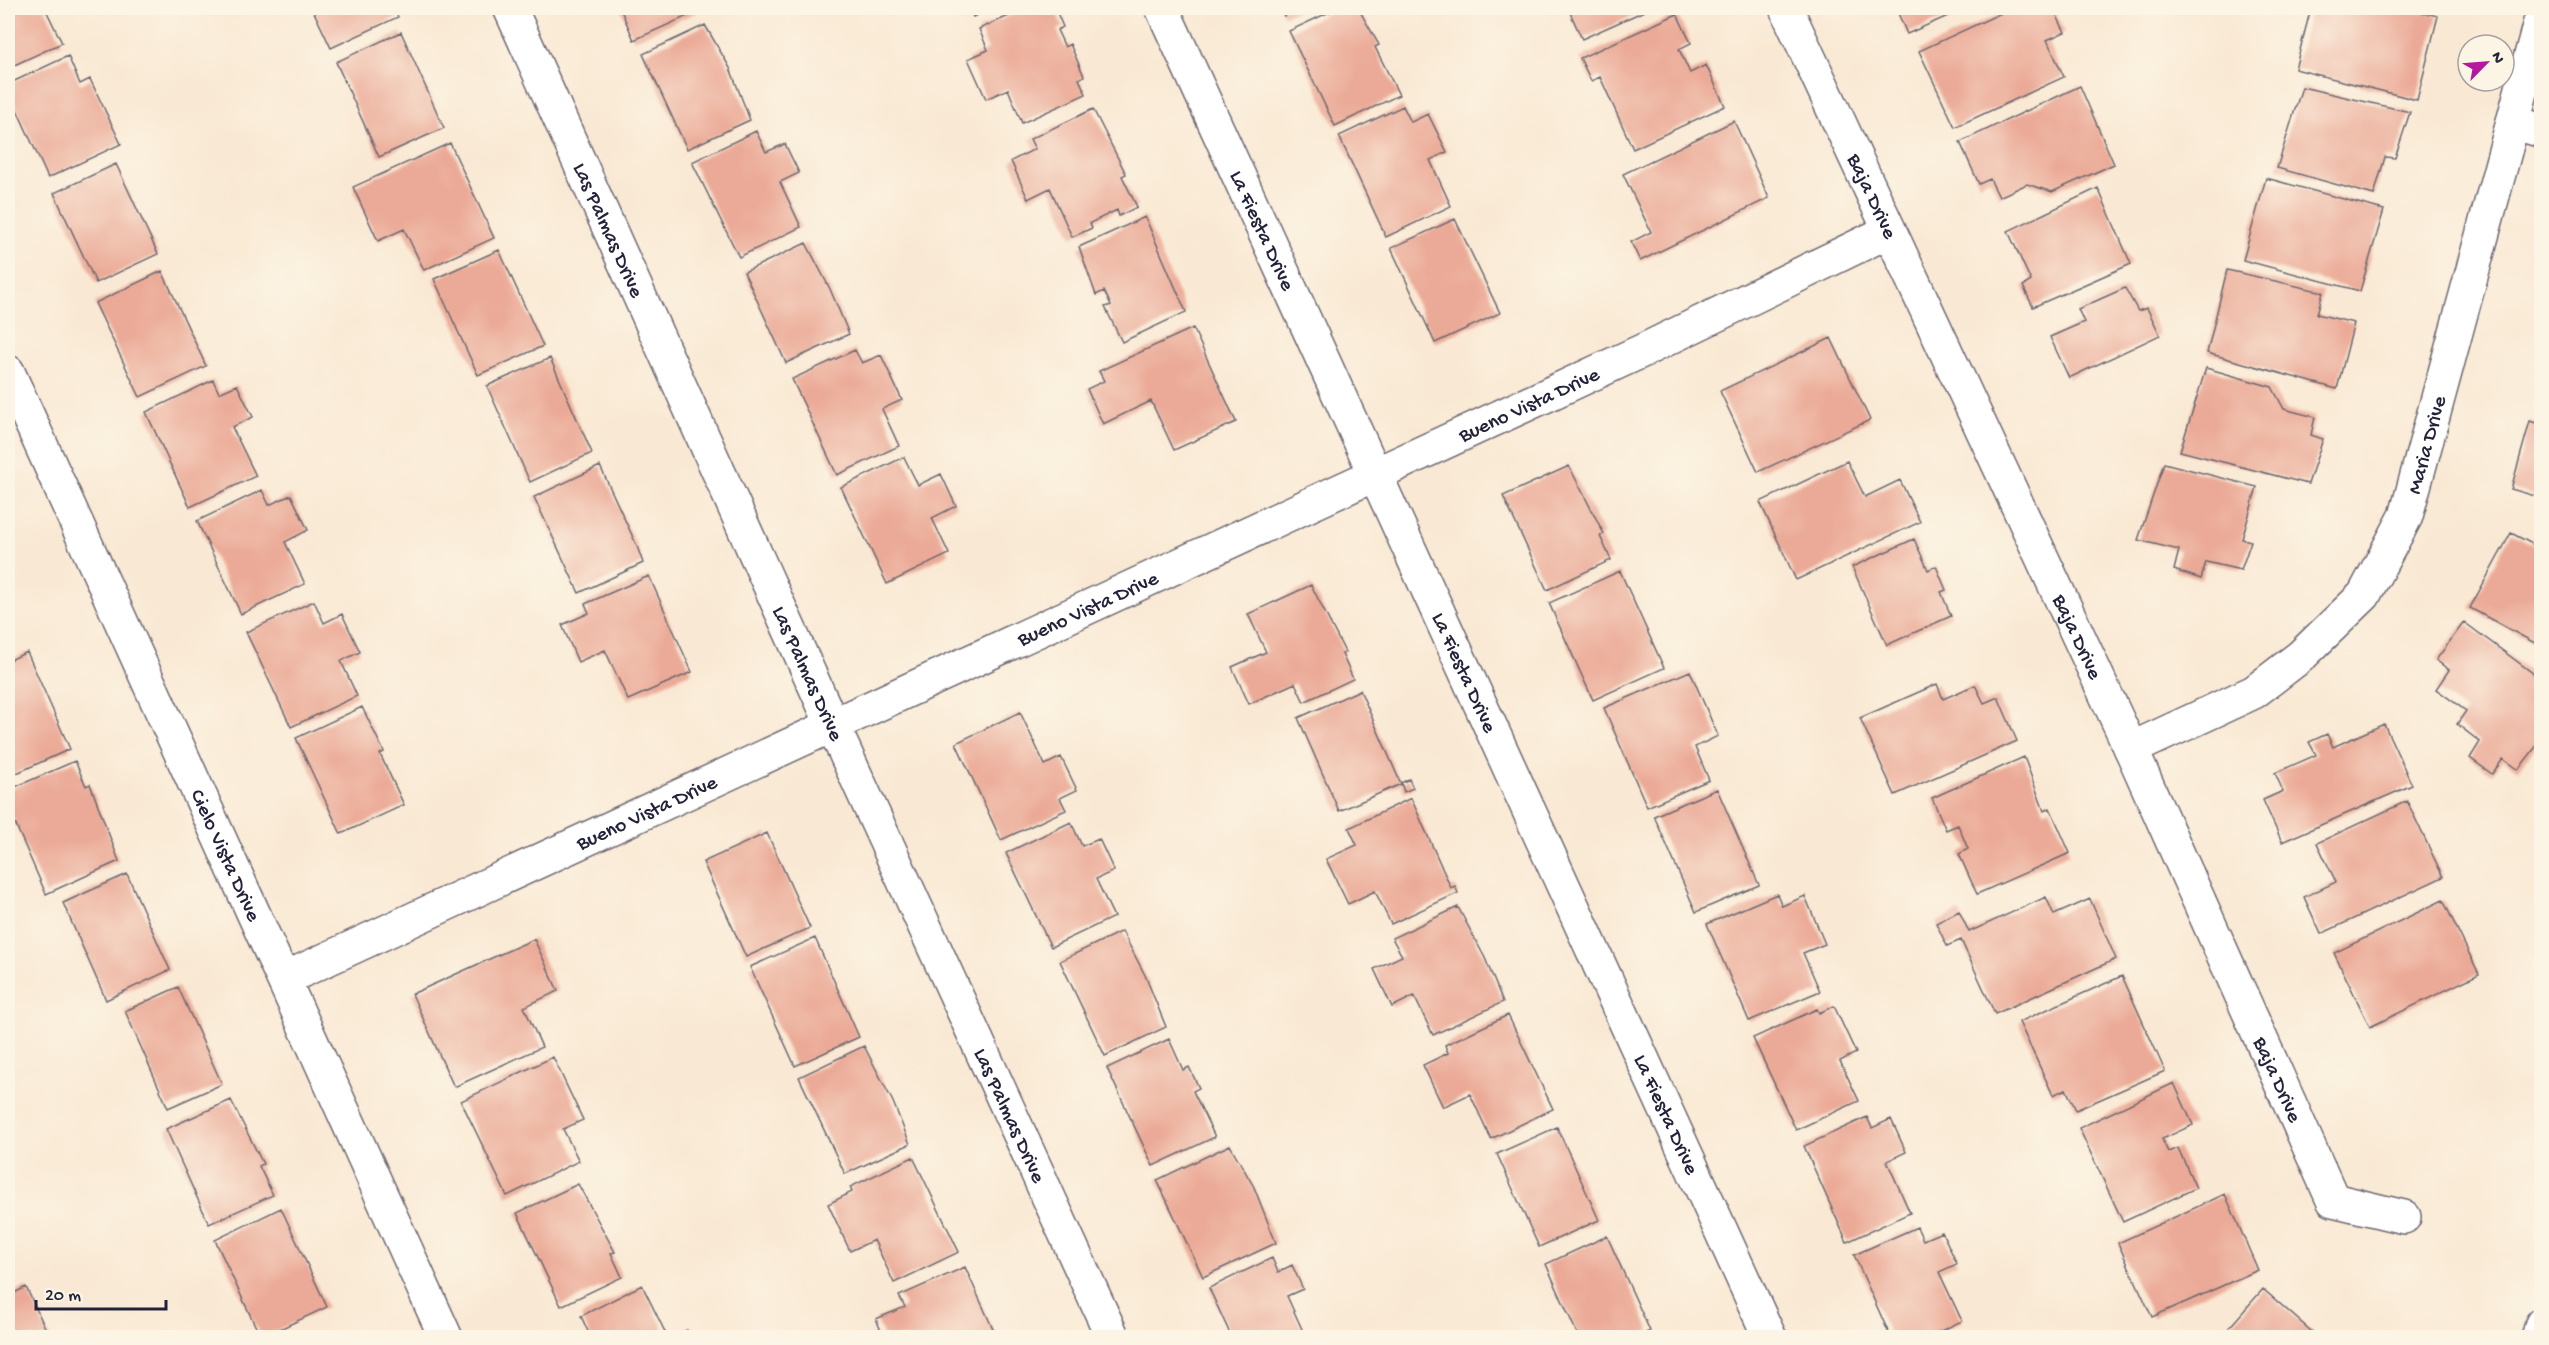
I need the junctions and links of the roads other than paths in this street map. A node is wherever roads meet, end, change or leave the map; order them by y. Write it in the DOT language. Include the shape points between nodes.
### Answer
graph roads {
  1 [pos="510,8"];
  2 [pos="1162,8"];
  3 [pos="1786,8"];
  4 [pos="2541,15"];
  5 [pos="2527,126"];
  6 [pos="1889,231"];
  7 [pos="8,372"];
  8 [pos="1375,474"];
  9 [pos="832,724"];
  10 [pos="2131,750"];
  11 [pos="284,979"];
  12 [pos="2404,1217"];
  13 [pos="2541,1324"];
  14 [pos="446,1338"];
  15 [pos="1113,1338"];
  16 [pos="1770,1338"];
  17 [pos="2538,1338"];
  1 -- 9 [label="street, Las Palmas Drive"];
  2 -- 8 [label="street, La Fiesta Drive"];
  3 -- 6 [label="street, Baja Drive"];
  4 -- 5 [label="street, Maria Drive"];
  5 -- 10 [label="street, Maria Drive" via="2406,516 2364,595 2301,656 2254,692"];
  6 -- 8 [label="street, Bueno Vista Drive"];
  6 -- 10 [label="street, Baja Drive"];
  7 -- 11 [label="street, Cielo Vista Drive"];
  8 -- 9 [label="street, Bueno Vista Drive"];
  8 -- 16 [label="street, La Fiesta Drive"];
  9 -- 11 [label="street, Bueno Vista Drive"];
  9 -- 15 [label="street, Las Palmas Drive"];
  10 -- 12 [label="street, Baja Drive" via="2333,1200"];
  11 -- 14 [label="street, Cielo Vista Drive"];
  13 -- 17 [label="street"];
}
